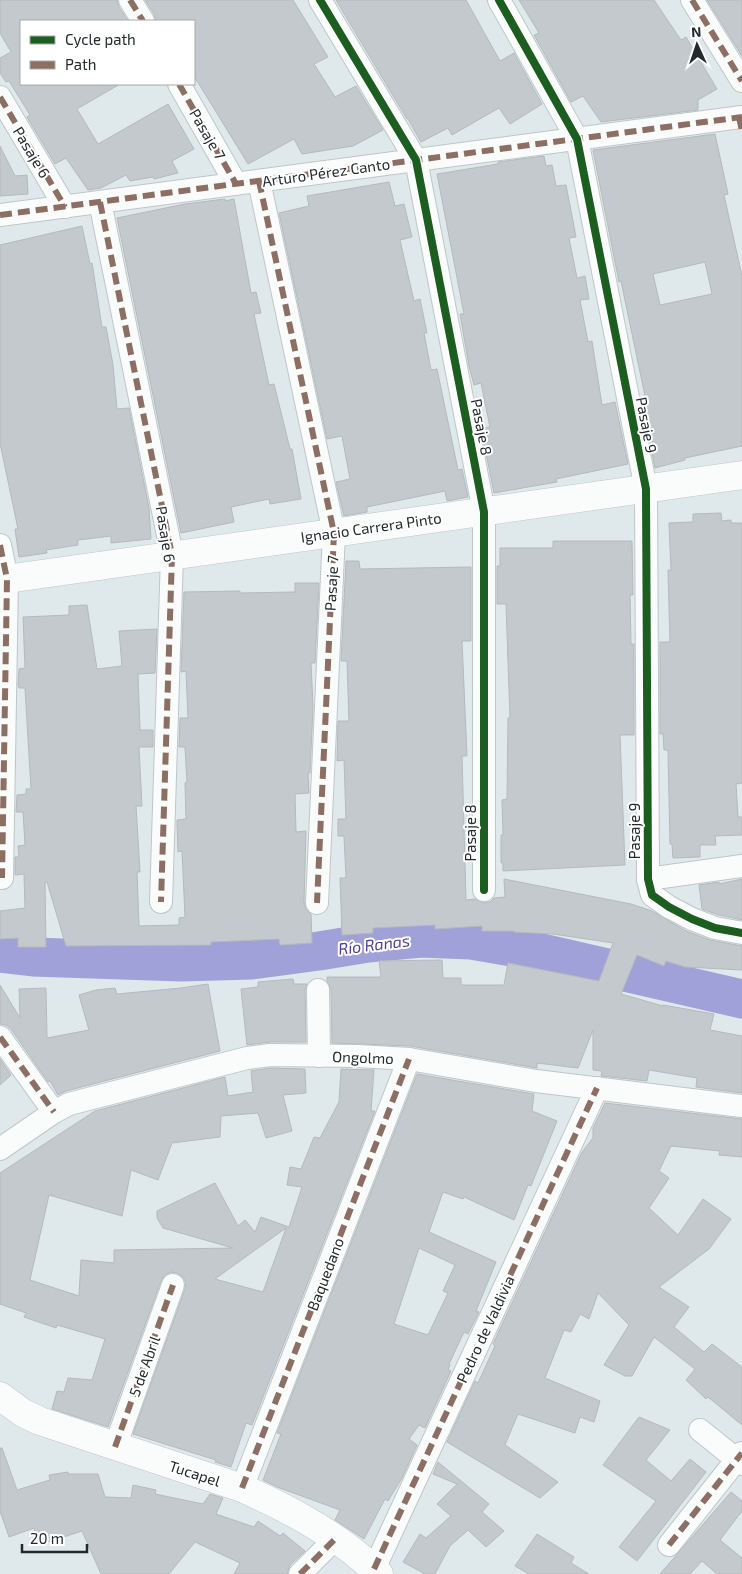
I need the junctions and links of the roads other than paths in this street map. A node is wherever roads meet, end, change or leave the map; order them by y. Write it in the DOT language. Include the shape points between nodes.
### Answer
graph roads {
  1 [pos="130,0"];
  2 [pos="320,0"];
  3 [pos="499,0"];
  4 [pos="692,0"];
  5 [pos="142,20"];
  6 [pos="742,81"];
  7 [pos="180,85"];
  8 [pos="0,97"];
  9 [pos="741,122"];
  10 [pos="577,139"];
  11 [pos="416,160"];
  12 [pos="259,181"];
  13 [pos="236,184"];
  14 [pos="100,202"];
  15 [pos="65,207"];
  16 [pos="0,215"];
  17 [pos="742,475"];
  18 [pos="646,489"];
  19 [pos="484,512"];
  20 [pos="334,533"];
  21 [pos="0,545"];
  22 [pos="172,556"];
  23 [pos="3,580"];
  24 [pos="742,866"];
  25 [pos="2,878"];
  26 [pos="648,879"];
  27 [pos="484,890"];
  28 [pos="161,902"];
  29 [pos="317,903"];
  30 [pos="742,933"];
  31 [pos="318,990"];
  32 [pos="0,1037"];
  33 [pos="319,1056"];
  34 [pos="409,1060"];
  35 [pos="597,1088"];
  36 [pos="742,1106"];
  37 [pos="54,1112"];
  38 [pos="0,1149"];
  39 [pos="173,1285"];
  40 [pos="0,1396"];
  41 [pos="700,1430"];
  42 [pos="115,1447"];
  43 [pos="740,1459"];
  44 [pos="242,1488"];
  45 [pos="336,1538"];
  46 [pos="669,1545"];
  47 [pos="376,1572"];
  48 [pos="300,1574"];
  1 -- 5 [label="street"];
  2 -- 11 [label="street, Pasaje 8"];
  3 -- 10 [label="street, Pasaje 9"];
  4 -- 6 [label="street"];
  7 -- 13 [label="street, Pasaje 7"];
  8 -- 15 [label="street, Pasaje 6"];
  9 -- 10 [label="street, Arturo Pérez Canto"];
  10 -- 11 [label="street, Arturo Pérez Canto"];
  10 -- 18 [label="street, Pasaje 9"];
  11 -- 12 [label="street, Arturo Pérez Canto"];
  11 -- 19 [label="street, Pasaje 8"];
  12 -- 13 [label="street, Arturo Pérez Canto"];
  12 -- 20 [label="street, Pasaje 7"];
  13 -- 14 [label="street, Arturo Pérez Canto"];
  14 -- 15 [label="street, Arturo Pérez Canto"];
  14 -- 22 [label="street, Pasaje 6"];
  15 -- 16 [label="street, Arturo Pérez Canto"];
  17 -- 18 [label="street, Ignacio Carrera Pinto"];
  18 -- 19 [label="street, Ignacio Carrera Pinto"];
  18 -- 26 [label="street, Pasaje 9"];
  19 -- 20 [label="street, Ignacio Carrera Pinto"];
  19 -- 27 [label="street, Pasaje 8"];
  20 -- 22 [label="street, Ignacio Carrera Pinto"];
  20 -- 29 [label="street, Pasaje 7"];
  21 -- 23 [label="street"];
  22 -- 23 [label="street, Ignacio Carrera Pinto"];
  22 -- 28 [label="street, Pasaje 6"];
  23 -- 25 [label="street"];
  24 -- 26 [label="street"];
  26 -- 30 [label="street" via="652,895 669,907 715,928"];
  31 -- 33 [label="street"];
  32 -- 37 [label="street"];
  33 -- 34 [label="street, Ongolmo"];
  33 -- 37 [label="street, Ongolmo" via="247,1058 69,1104"];
  34 -- 35 [label="street, Ongolmo" via="536,1082"];
  34 -- 44 [label="street, Baquedano"];
  35 -- 36 [label="street, Ongolmo"];
  35 -- 47 [label="street, Pedro de Valdivia"];
  37 -- 38 [label="street, Ongolmo"];
  39 -- 42 [label="street, 5 de Abril"];
  40 -- 42 [label="street, Tucapel" via="40,1422"];
  41 -- 43 [label="street"];
  42 -- 44 [label="street, Tucapel"];
  43 -- 46 [label="street"];
  44 -- 45 [label="street, Tucapel"];
  45 -- 47 [label="street, Tucapel"];
  45 -- 48 [label="street"];
}
